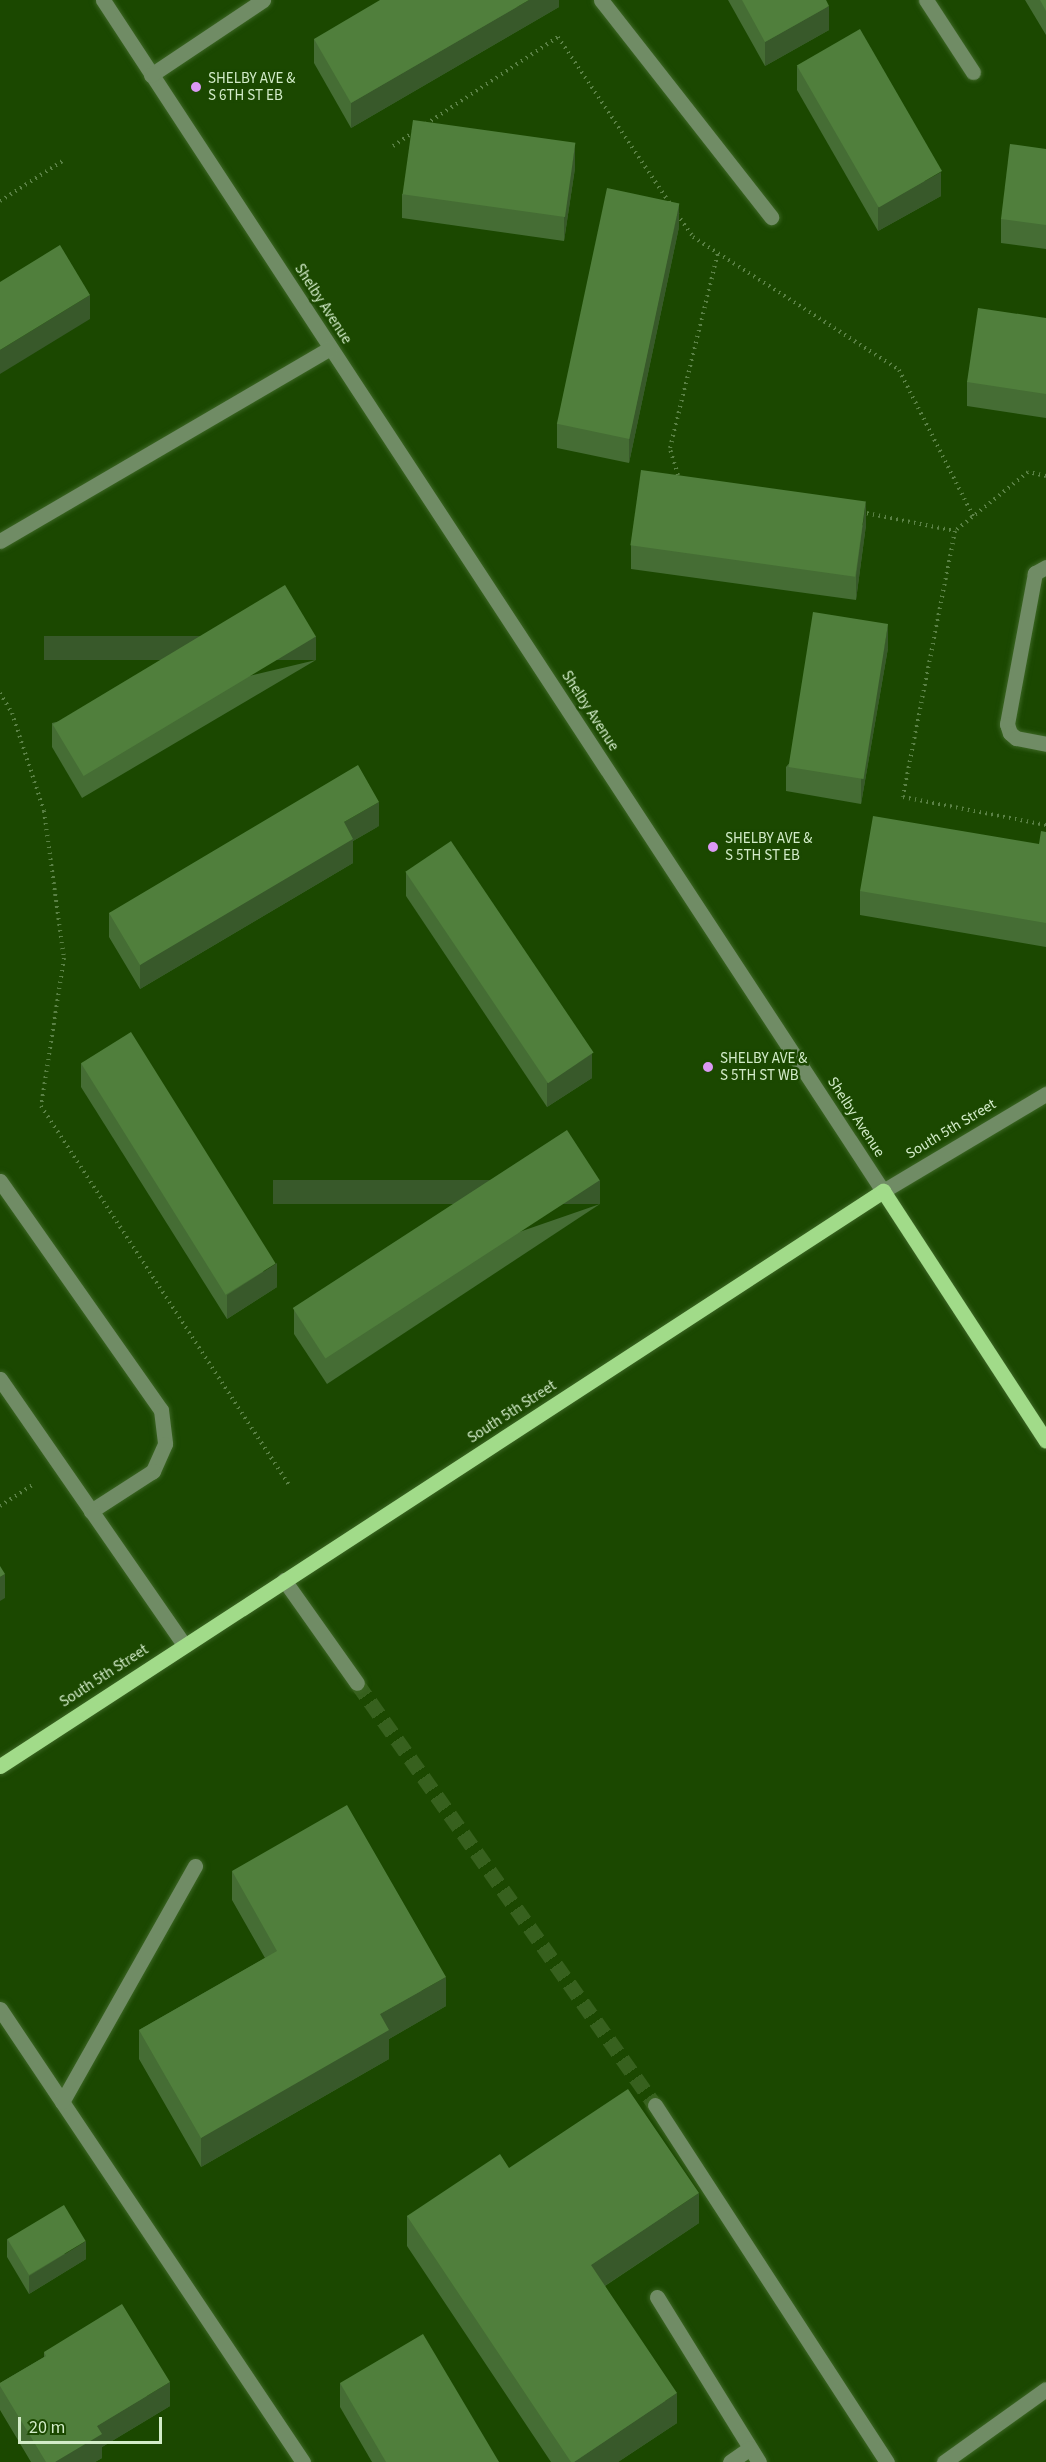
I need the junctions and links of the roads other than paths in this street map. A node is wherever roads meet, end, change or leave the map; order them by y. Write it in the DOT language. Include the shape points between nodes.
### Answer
graph roads {
  1 [pos="103,0"];
  2 [pos="262,0"];
  3 [pos="601,0"];
  4 [pos="927,0"];
  5 [pos="973,72"];
  6 [pos="151,75"];
  7 [pos="771,217"];
  8 [pos="330,348"];
  9 [pos="0,541"];
  10 [pos="1046,567"];
  11 [pos="1046,744"];
  12 [pos="1046,1094"];
  13 [pos="0,1181"];
  14 [pos="883,1191"];
  15 [pos="0,1379"];
  16 [pos="1046,1441"];
  17 [pos="92,1511"];
  18 [pos="284,1580"];
  19 [pos="184,1645"];
  20 [pos="357,1683"];
  21 [pos="0,1766"];
  22 [pos="195,1866"];
  23 [pos="0,2009"];
  24 [pos="62,2103"];
  25 [pos="655,2105"];
  26 [pos="657,2298"];
  27 [pos="1046,2389"];
  28 [pos="750,2448"];
  29 [pos="303,2462"];
  30 [pos="730,2462"];
  31 [pos="759,2462"];
  32 [pos="887,2462"];
  33 [pos="944,2462"];
  1 -- 6 [label="street, Shelby Avenue"];
  2 -- 6 [label="street"];
  3 -- 7 [label="street"];
  4 -- 5 [label="street"];
  6 -- 8 [label="street, Shelby Avenue"];
  8 -- 9 [label="street"];
  8 -- 14 [label="street, Shelby Avenue"];
  10 -- 11 [label="street" via="1035,573 1007,724 1016,738"];
  12 -- 14 [label="street, South 5th Street"];
  13 -- 17 [label="street" via="161,1410 165,1444 153,1471"];
  14 -- 16 [label="main road, Shelby Avenue"];
  14 -- 18 [label="main road, South 5th Street"];
  15 -- 17 [label="street"];
  17 -- 19 [label="street"];
  18 -- 19 [label="main road, South 5th Street"];
  18 -- 20 [label="street"];
  19 -- 21 [label="main road, South 5th Street"];
  22 -- 24 [label="street"];
  23 -- 24 [label="street"];
  24 -- 29 [label="street"];
  25 -- 32 [label="street"];
  26 -- 28 [label="street"];
  27 -- 33 [label="street"];
  28 -- 30 [label="street"];
  28 -- 31 [label="street"];
}
